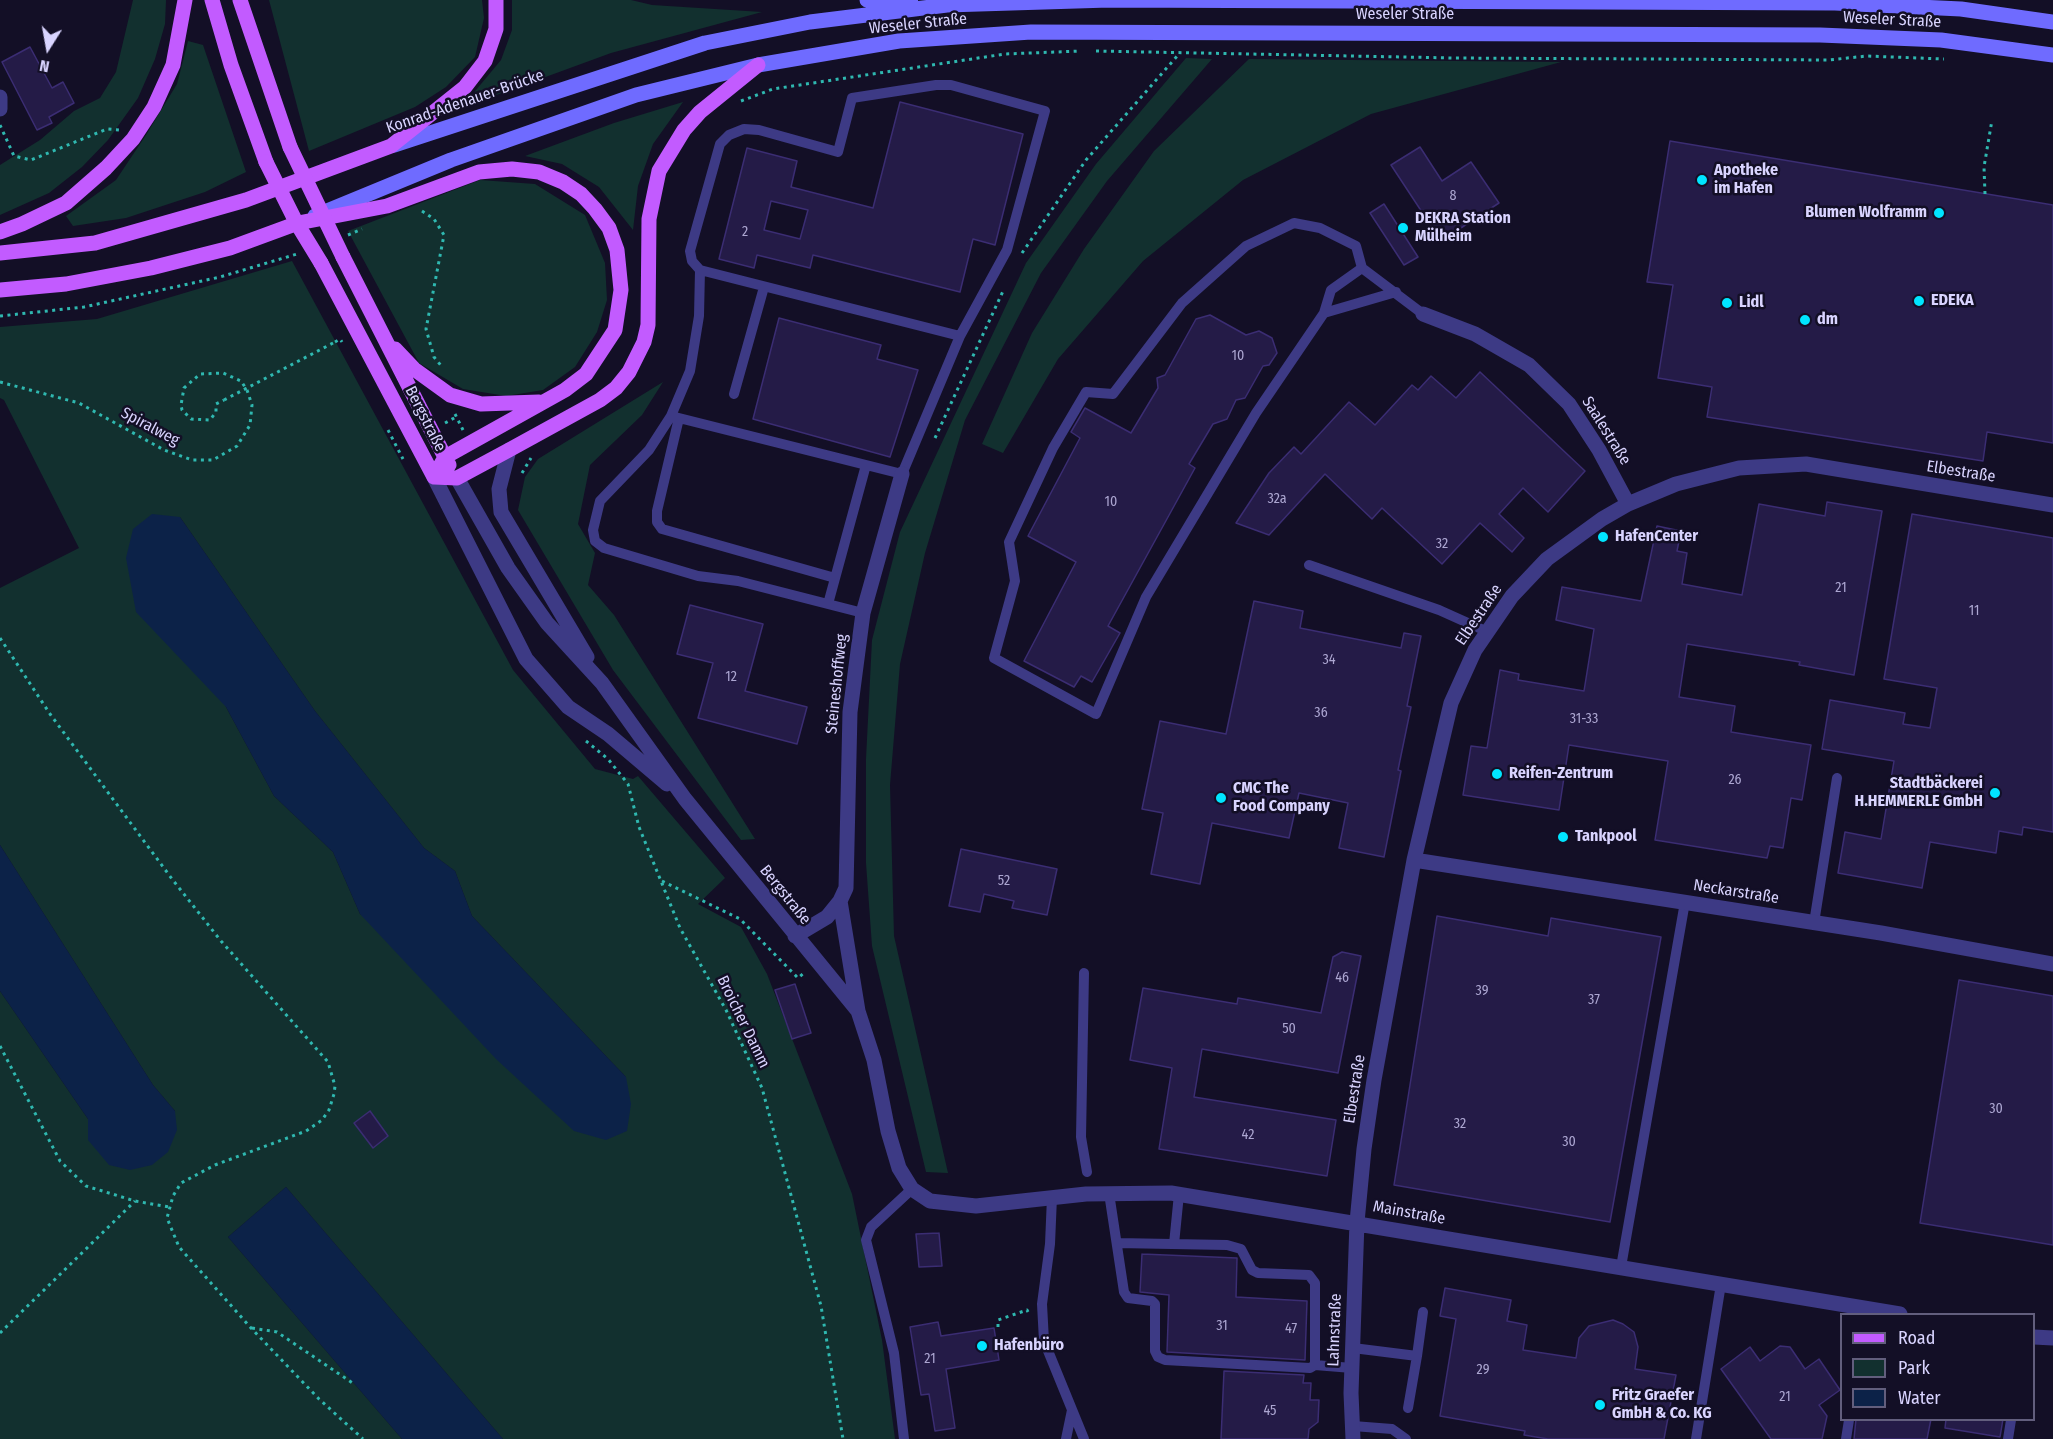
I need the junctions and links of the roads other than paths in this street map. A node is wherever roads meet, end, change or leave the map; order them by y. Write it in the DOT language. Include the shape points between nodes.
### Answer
graph roads {
  1 [pos="185,0"];
  2 [pos="212,0"];
  3 [pos="496,0"];
  4 [pos="867,0"];
  5 [pos="242,3"];
  6 [pos="947,5"];
  7 [pos="2053,22"];
  8 [pos="2049,51"];
  9 [pos="758,65"];
  10 [pos="0,98"];
  11 [pos="0,109"];
  12 [pos="391,146"];
  13 [pos="298,223"];
  14 [pos="0,232"];
  15 [pos="0,253"];
  16 [pos="1362,268"];
  17 [pos="700,270"];
  18 [pos="764,286"];
  19 [pos="0,290"];
  20 [pos="1396,292"];
  21 [pos="1324,313"];
  22 [pos="1423,314"];
  23 [pos="960,336"];
  24 [pos="384,338"];
  25 [pos="734,394"];
  26 [pos="542,401"];
  27 [pos="675,417"];
  28 [pos="509,450"];
  29 [pos="445,457"];
  30 [pos="866,465"];
  31 [pos="902,474"];
  32 [pos="434,477"];
  33 [pos="457,478"];
  34 [pos="1628,504"];
  35 [pos="2053,505"];
  36 [pos="1309,565"];
  37 [pos="835,578"];
  38 [pos="828,604"];
  39 [pos="862,613"];
  40 [pos="1488,632"];
  41 [pos="602,683"];
  42 [pos="1836,777"];
  43 [pos="685,799"];
  44 [pos="1414,860"];
  45 [pos="840,901"];
  46 [pos="1685,902"];
  47 [pos="1814,922"];
  48 [pos="795,936"];
  49 [pos="2053,964"];
  50 [pos="1084,973"];
  51 [pos="858,1011"];
  52 [pos="1087,1172"];
  53 [pos="912,1189"];
  54 [pos="1109,1193"];
  55 [pos="1179,1194"];
  56 [pos="1052,1197"];
  57 [pos="1357,1222"];
  58 [pos="1117,1244"];
  59 [pos="1174,1244"];
  60 [pos="1621,1267"];
  61 [pos="1721,1284"];
  62 [pos="1423,1312"];
  63 [pos="1868,1312"];
  64 [pos="1884,1313"];
  65 [pos="2035,1337"];
  66 [pos="2053,1338"];
  67 [pos="1353,1348"];
  68 [pos="1416,1356"];
  69 [pos="1315,1365"];
  70 [pos="1352,1368"];
  71 [pos="1408,1408"];
  72 [pos="1072,1409"];
  73 [pos="1849,1421"];
  74 [pos="2011,1421"];
  75 [pos="1353,1433"];
  76 [pos="904,1439"];
  77 [pos="1066,1439"];
  78 [pos="1084,1439"];
  79 [pos="1406,1439"];
  80 [pos="1696,1439"];
  81 [pos="1846,1439"];
  82 [pos="2008,1439"];
  1 -- 14 [label="main road" via="173,65 133,139 66,203"];
  2 -- 32 [label="main road, Bergstraße, bridge" via="266,162"];
  3 -- 12 [label="main road" via="496,29 485,61 465,87"];
  4 -- 6 [label="main road"];
  5 -- 24 [label="main road, Bergstraße, bridge" via="290,147"];
  6 -- 7 [label="main road, Weseler Straße" via="1109,0 1835,3 1961,9"];
  6 -- 12 [label="main road, Konrad-Adenauer-Brücke" via="810,22 705,43"];
  8 -- 9 [label="main road, Weseler Straße" via="1941,40 1820,35 1031,32 899,41"];
  9 -- 13 [label="main road" via="575,114"];
  9 -- 28 [label="main road" via="700,112 659,171 649,219 648,325 629,372 600,400"];
  10 -- 11 [label="street"];
  12 -- 15 [label="main road, Konrad-Adenauer-Brücke" via="246,200 94,243"];
  13 -- 19 [label="main road" via="230,248 151,268 66,284"];
  13 -- 26 [label="main road" via="387,206 479,172 539,172 580,194 609,228 617,250 619,310 615,330 586,374"];
  16 -- 20 [label="lane"];
  16 -- 21 [label="lane" via="1331,290"];
  16 -- 21 [label="lane" via="1356,246 1320,228 1294,223 1246,246 1182,303 1113,394 1086,392 1053,448 1009,542 1016,581 994,658 1096,714 1146,597 1256,413"];
  17 -- 18 [label="lane"];
  17 -- 23 [label="lane" via="690,251 720,144 729,135 744,129 759,130 838,152 852,98 951,85 1045,111 1006,250"];
  17 -- 27 [label="lane" via="699,316 690,371"];
  18 -- 23 [label="lane"];
  18 -- 25 [label="lane"];
  20 -- 21 [label="lane"];
  20 -- 22 [label="lane"];
  22 -- 34 [label="street, Saalestraße" via="1475,334 1529,365 1569,404"];
  23 -- 31 [label="lane"];
  24 -- 26 [label="main road" via="414,369 450,395 481,404"];
  24 -- 29 [label="main road, Bergstraße"];
  26 -- 29 [label="main road"];
  27 -- 30 [label="lane"];
  27 -- 37 [label="lane" via="657,511 662,529"];
  27 -- 38 [label="lane" via="600,501 593,531 595,542 698,576 738,581"];
  28 -- 33 [label="main road"];
  28 -- 41 [label="street" via="499,489 501,512"];
  29 -- 32 [label="main road"];
  29 -- 33 [label="main road, Bergstraße"];
  30 -- 31 [label="lane"];
  30 -- 37 [label="lane"];
  31 -- 39 [label="street, Steineshoffweg"];
  32 -- 33 [label="main road"];
  32 -- 43 [label="street, Bergstraße" via="526,659 568,707 608,734"];
  33 -- 41 [label="street, Bergstraße" via="508,568 540,614"];
  34 -- 35 [label="street, Elbestraße" via="1676,484 1738,468 1806,464"];
  34 -- 40 [label="street, Elbestraße" via="1547,559 1512,596"];
  36 -- 40 [label="lane" via="1439,610"];
  37 -- 38 [label="lane"];
  38 -- 39 [label="lane"];
  39 -- 45 [label="street, Steineshoffweg" via="850,712 846,888"];
  40 -- 44 [label="street, Elbestraße" via="1475,650 1451,703"];
  41 -- 43 [label="street, Bergstraße"];
  42 -- 47 [label="lane"];
  43 -- 48 [label="street, Bergstraße"];
  44 -- 46 [label="street, Neckarstraße"];
  44 -- 57 [label="street, Elbestraße" via="1374,1080"];
  45 -- 48 [label="street" via="827,917"];
  45 -- 51 [label="street, Steineshoffweg"];
  46 -- 47 [label="street, Neckarstraße"];
  46 -- 60 [label="lane"];
  47 -- 49 [label="street, Neckarstraße"];
  48 -- 51 [label="street, Bergstraße"];
  50 -- 52 [label="lane" via="1081,1137"];
  51 -- 53 [label="street, Steineshoffweg" via="874,1060 888,1131 900,1168"];
  53 -- 56 [label="street, Mainstraße" via="930,1202 946,1205 976,1206"];
  53 -- 76 [label="lane" via="871,1227 866,1240 894,1353"];
  54 -- 55 [label="street, Mainstraße"];
  54 -- 56 [label="street, Mainstraße"];
  54 -- 58 [label="lane"];
  55 -- 57 [label="street, Mainstraße"];
  55 -- 59 [label="lane"];
  56 -- 72 [label="lane" via="1042,1304 1044,1341"];
  57 -- 60 [label="street, Mainstraße"];
  57 -- 67 [label="street, Lahnstraße"];
  58 -- 59 [label="lane"];
  58 -- 69 [label="lane" via="1124,1292 1128,1298 1152,1300 1155,1304 1158,1357 1310,1368"];
  59 -- 69 [label="lane" via="1227,1245 1241,1249 1257,1273 1309,1275 1316,1283"];
  60 -- 61 [label="street, Mainstraße"];
  61 -- 63 [label="street, Mainstraße"];
  61 -- 80 [label="lane"];
  62 -- 68 [label="lane"];
  63 -- 64 [label="street, Mainstraße"];
  65 -- 66 [label="street"];
  67 -- 68 [label="lane"];
  67 -- 70 [label="street, Lahnstraße"];
  68 -- 71 [label="lane"];
  69 -- 70 [label="lane"];
  70 -- 75 [label="street, Lahnstraße"];
  72 -- 77 [label="lane"];
  72 -- 78 [label="lane"];
  73 -- 81 [label="lane"];
  74 -- 82 [label="lane"];
  75 -- 79 [label="lane" via="1392,1429"];
}
